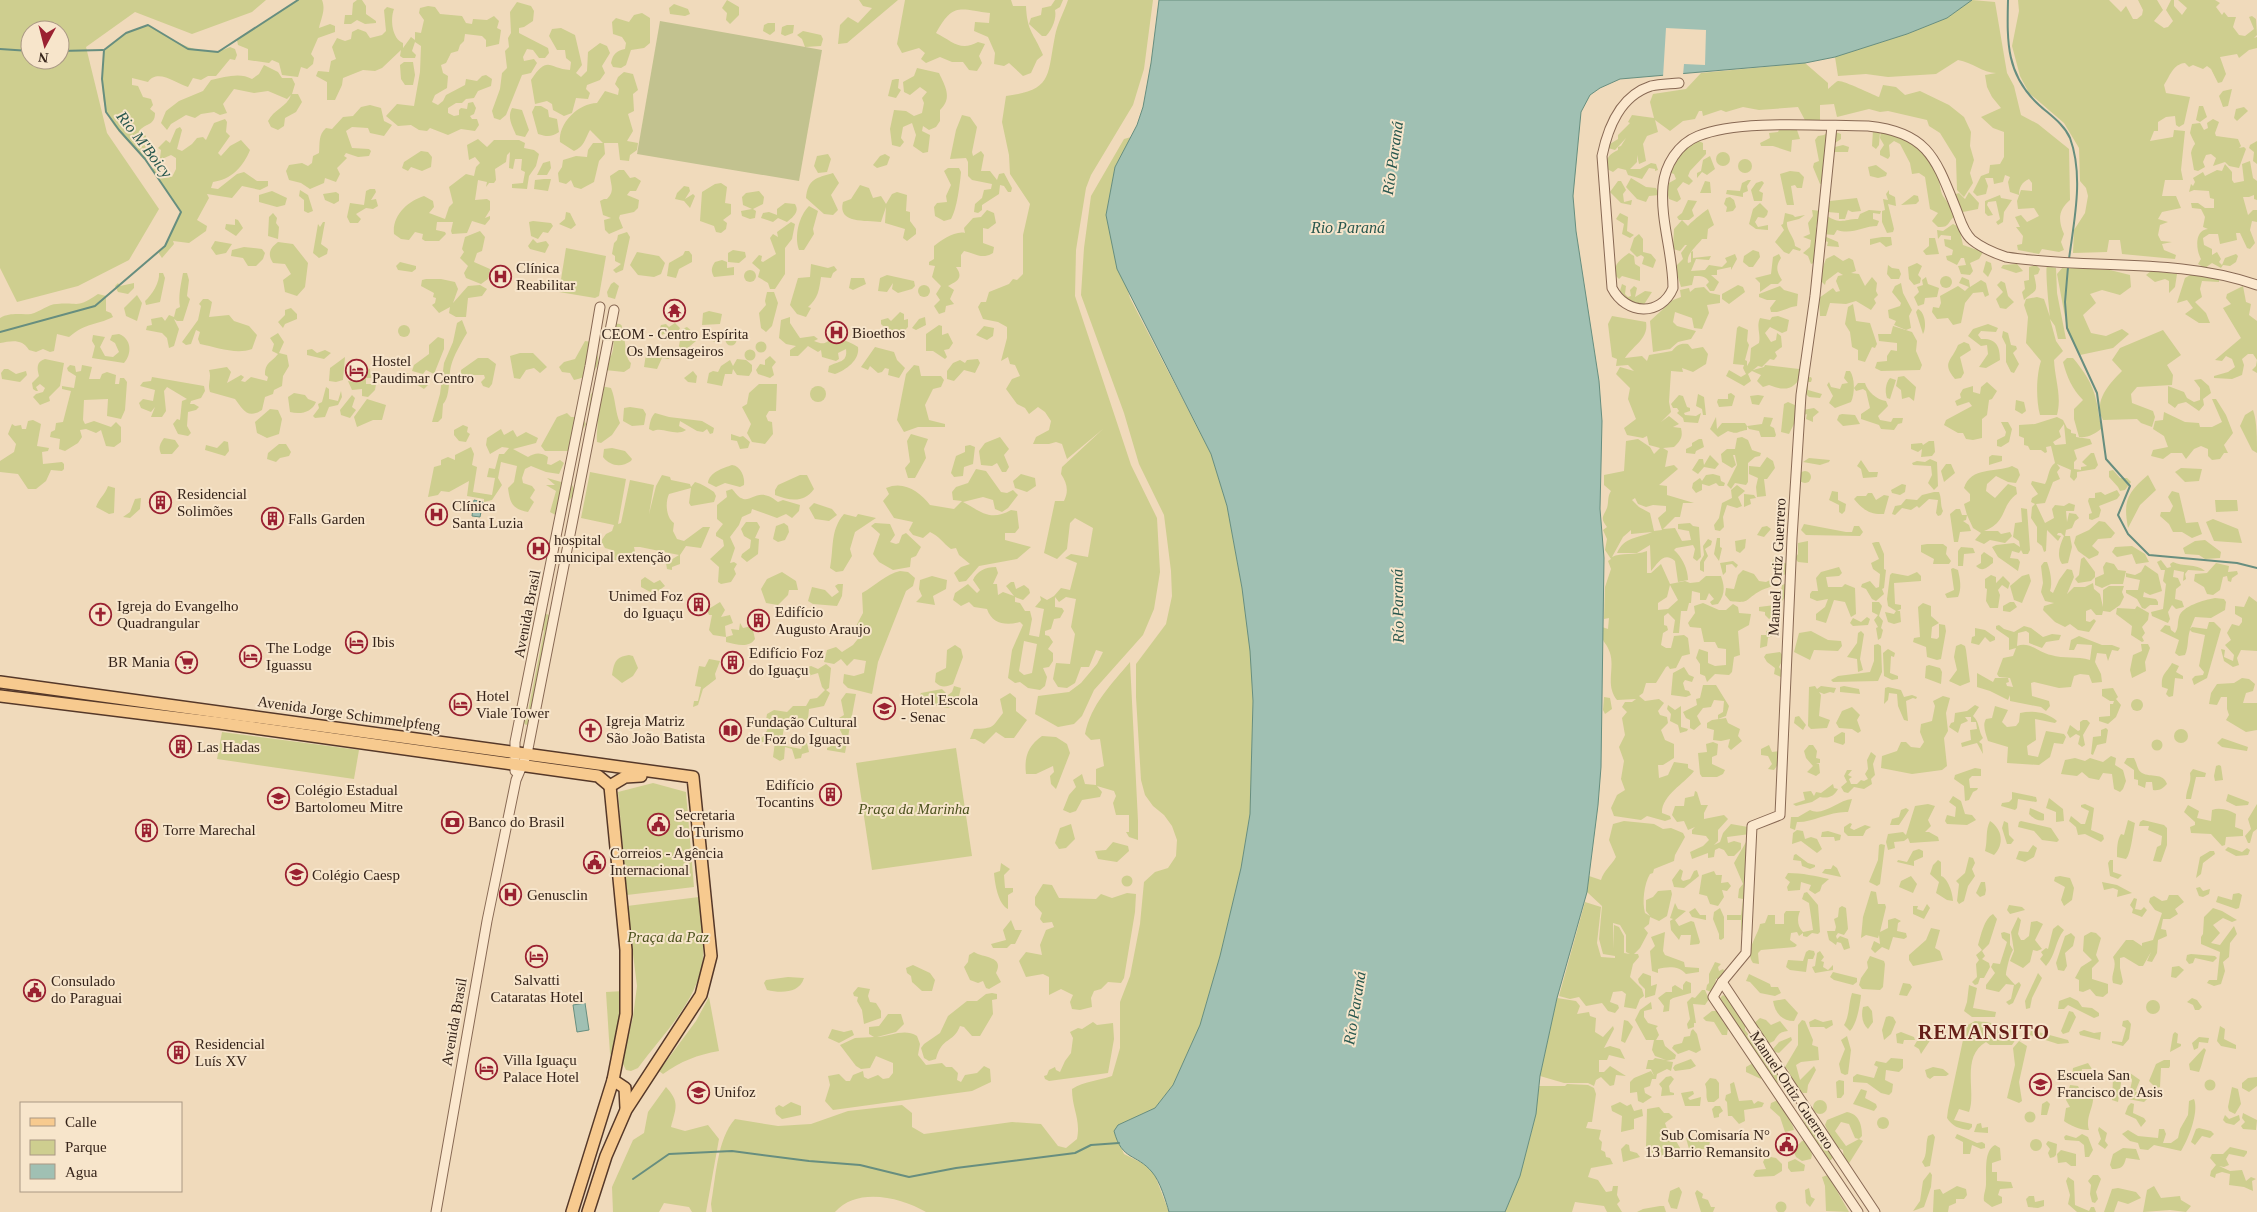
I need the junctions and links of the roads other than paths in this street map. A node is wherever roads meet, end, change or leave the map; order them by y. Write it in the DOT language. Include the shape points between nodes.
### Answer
graph roads {
  1 [pos="1679,83"];
  2 [pos="1832,126"];
  3 [pos="2257,285"];
  4 [pos="600,307"];
  5 [pos="614,310"];
  6 [pos="0,682"];
  7 [pos="0,696"];
  8 [pos="519,723"];
  9 [pos="533,726"];
  10 [pos="514,752"];
  11 [pos="527,754"];
  12 [pos="519,765"];
  13 [pos="666,774"];
  14 [pos="610,786"];
  15 [pos="1722,982"];
  16 [pos="613,1080"];
  17 [pos="626,1110"];
  18 [pos="436,1212"];
  19 [pos="572,1212"];
  20 [pos="588,1212"];
  21 [pos="1858,1212"];
  22 [pos="1875,1212"];
  1 -- 2 [label="street" via="1652,86 1637,93 1618,110 1602,156 1612,288 1620,301 1636,308 1660,305 1673,288 1663,219 1663,187 1668,165 1684,145 1697,136 1730,128"];
  2 -- 3 [label="street" via="1882,127 1916,140 1940,170 1971,239 2000,254 2198,272"];
  2 -- 15 [label="street, Manuel Ortiz Guerrero" via="1811,333 1801,395 1780,815 1752,826 1746,954"];
  4 -- 8 [label="street, Avenida Brasil"];
  5 -- 9 [label="street, Avenida Brasil"];
  6 -- 10 [label="main road, Avenida Jorge Schimmelpfeng"];
  7 -- 12 [label="main road, Avenida Jorge Schimmelpfeng"];
  8 -- 9 [label="street" via="525,729"];
  8 -- 10 [label="street, Avenida Brasil"];
  9 -- 11 [label="street, Avenida Brasil"];
  10 -- 11 [label="main road, Avenida Jorge Schimmelpfeng"];
  10 -- 12 [label="street, Avenida Brasil"];
  11 -- 12 [label="street, Avenida Brasil"];
  11 -- 13 [label="main road, Avenida Jorge Schimmelpfeng"];
  12 -- 14 [label="main road, Avenida Jorge Schimmelpfeng" via="598,776"];
  12 -- 18 [label="street, Avenida Brasil" via="473,992"];
  13 -- 14 [label="main road" via="625,778"];
  13 -- 17 [label="main road, Avenida Jorge Schimmelpfeng" via="693,777 712,956 701,995"];
  14 -- 16 [label="main road" via="626,950 626,1014"];
  15 -- 21 [label="street, Manuel Ortiz Guerrero" via="1713,997"];
  15 -- 22 [label="street, Manuel Ortiz Guerrero"];
  16 -- 17 [label="main road" via="625,1088"];
  16 -- 19 [label="main road"];
  17 -- 20 [label="main road" via="606,1156"];
}
